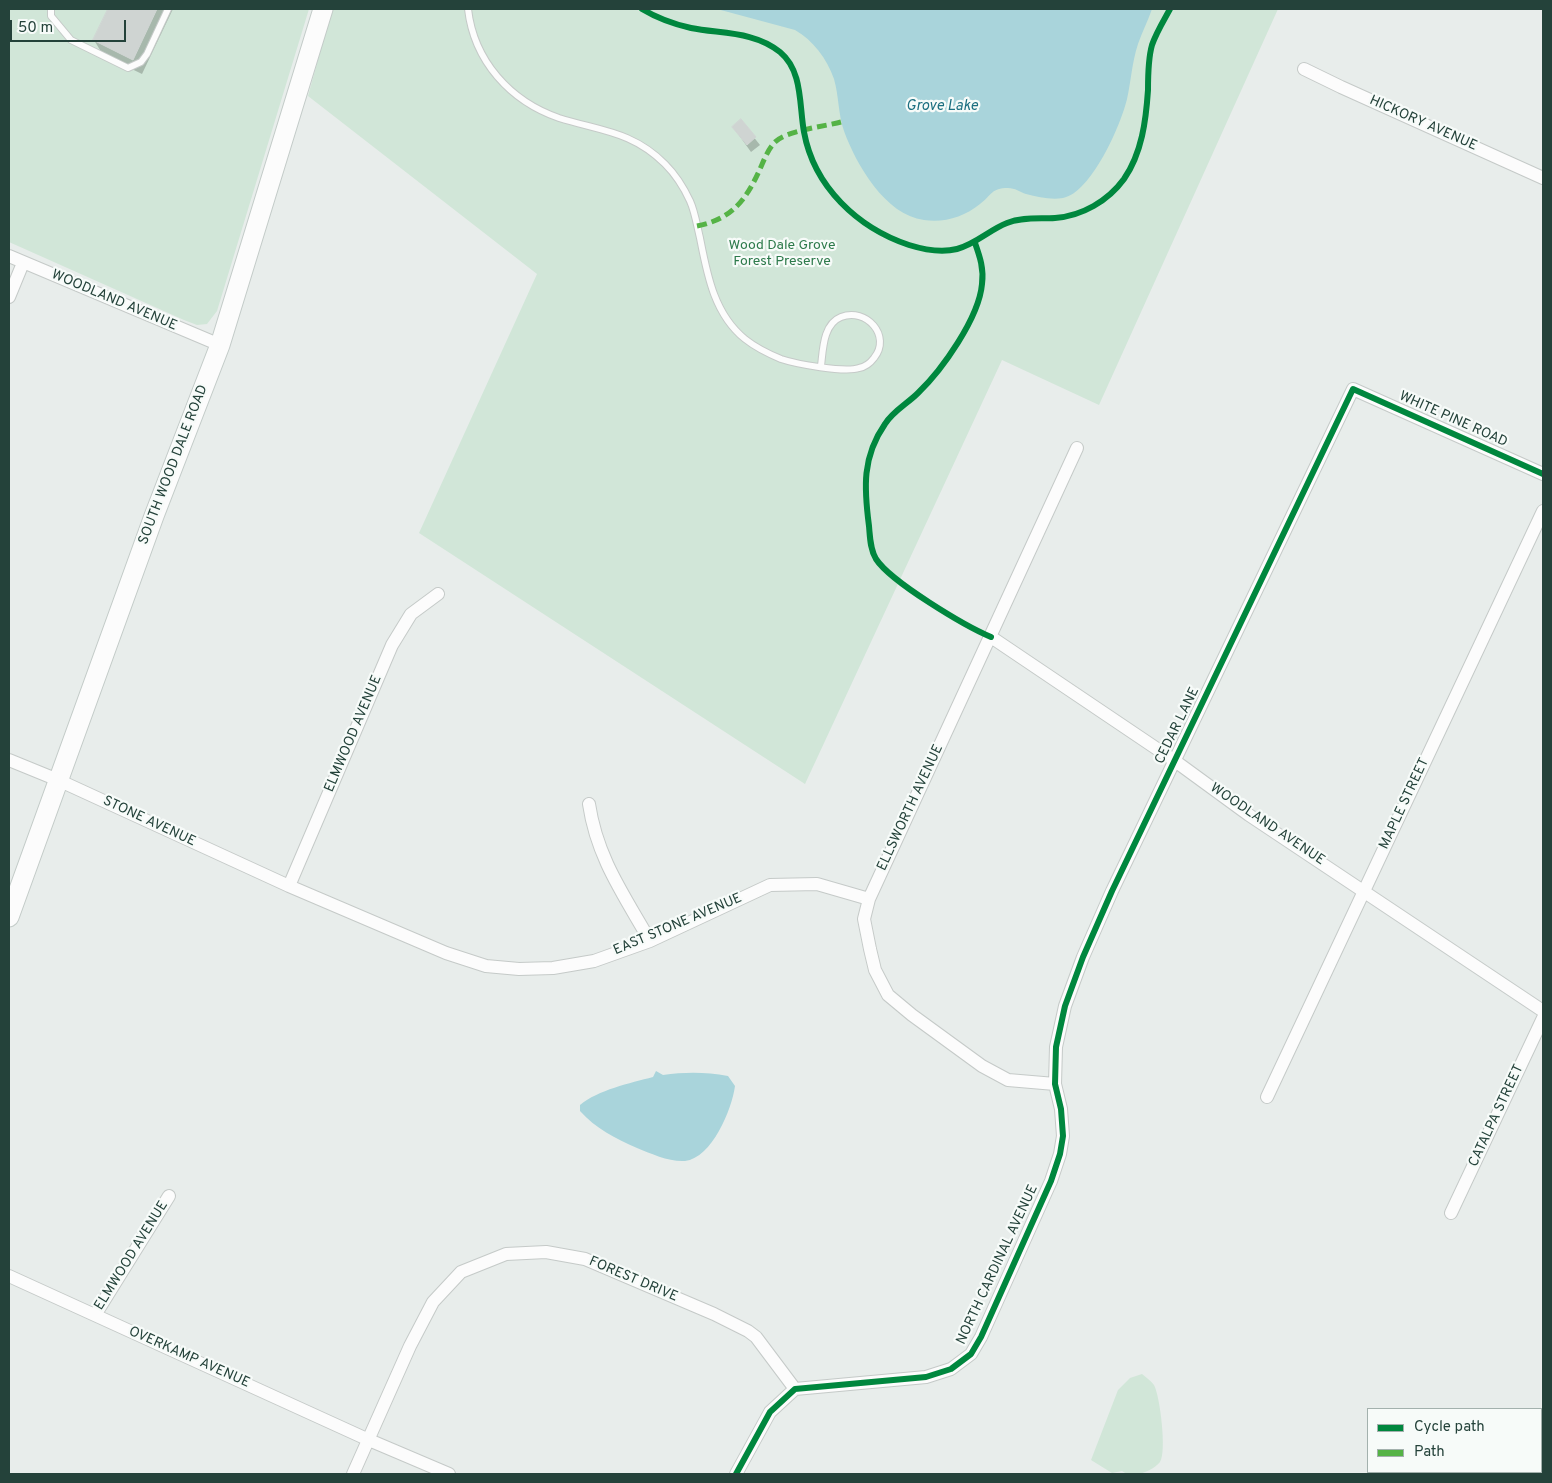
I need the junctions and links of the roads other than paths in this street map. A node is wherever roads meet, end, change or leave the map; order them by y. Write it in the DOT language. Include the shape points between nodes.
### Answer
graph roads {
  1 [pos="51,9"];
  2 [pos="168,9"];
  3 [pos="323,9"];
  4 [pos="468,9"];
  5 [pos="1304,69"];
  6 [pos="1543,178"];
  7 [pos="9,256"];
  8 [pos="23,263"];
  9 [pos="9,297"];
  10 [pos="220,345"];
  11 [pos="821,366"];
  12 [pos="1353,389"];
  13 [pos="1077,448"];
  14 [pos="1543,474"];
  15 [pos="1543,511"];
  16 [pos="438,594"];
  17 [pos="991,637"];
  18 [pos="9,760"];
  19 [pos="1175,761"];
  20 [pos="58,780"];
  21 [pos="589,804"];
  22 [pos="289,886"];
  23 [pos="1364,891"];
  24 [pos="869,899"];
  25 [pos="9,917"];
  26 [pos="650,941"];
  27 [pos="1543,1011"];
  28 [pos="1543,1018"];
  29 [pos="1055,1084"];
  30 [pos="1268,1097"];
  31 [pos="169,1196"];
  32 [pos="1451,1214"];
  33 [pos="9,1276"];
  34 [pos="96,1316"];
  35 [pos="795,1388"];
  36 [pos="369,1440"];
  37 [pos="353,1474"];
  38 [pos="449,1474"];
  39 [pos="736,1474"];
  1 -- 2 [label="lane" via="51,16 71,40 128,68 141,62 147,54"];
  3 -- 10 [label="main road, SOUTH WOOD DALE ROAD"];
  4 -- 11 [label="lane" via="473,35 491,70 517,96 560,118 629,138 665,164 691,202 708,280 718,303 744,338 782,359"];
  5 -- 6 [label="street, HICKORY AVENUE"];
  7 -- 8 [label="street, WOODLAND AVENUE"];
  8 -- 9 [label="street"];
  8 -- 10 [label="street, WOODLAND AVENUE"];
  10 -- 20 [label="main road, SOUTH WOOD DALE ROAD"];
  11 -- 11 [label="lane" via="848,370 868,364 876,356 879,345 879,334 874,324 856,315 837,318 827,332"];
  12 -- 14 [label="street, WHITE PINE ROAD"];
  12 -- 19 [label="street, CEDAR LANE"];
  13 -- 17 [label="street, ELLSWORTH AVENUE"];
  15 -- 23 [label="street, MAPLE STREET"];
  16 -- 22 [label="street, ELMWOOD AVENUE" via="411,614 392,645"];
  17 -- 19 [label="street, WOODLAND AVENUE"];
  17 -- 24 [label="street, ELLSWORTH AVENUE"];
  18 -- 20 [label="street, STONE AVENUE"];
  19 -- 23 [label="street, WOODLAND AVENUE"];
  19 -- 29 [label="street, CEDAR LANE" via="1083,957 1065,1006 1056,1047"];
  20 -- 22 [label="street, STONE AVENUE"];
  20 -- 25 [label="main road, SOUTH WOOD DALE ROAD"];
  21 -- 26 [label="street" via="597,842 606,864"];
  22 -- 26 [label="street, EAST STONE AVENUE" via="446,954 486,966 553,968 594,961"];
  23 -- 27 [label="street, WOODLAND AVENUE"];
  23 -- 30 [label="street, MAPLE STREET"];
  24 -- 26 [label="street, EAST STONE AVENUE" via="816,884 770,885"];
  24 -- 29 [label="street, ELLSWORTH AVENUE" via="864,919 875,970 888,995 1008,1080"];
  28 -- 32 [label="street, CATALPA STREET"];
  29 -- 35 [label="street, NORTH CARDINAL AVENUE" via="1064,1136 1060,1154 971,1354 951,1369 926,1377"];
  31 -- 34 [label="street, ELMWOOD AVENUE"];
  33 -- 34 [label="street, OVERKAMP AVENUE"];
  34 -- 36 [label="street, OVERKAMP AVENUE"];
  35 -- 36 [label="street, FOREST DRIVE" via="756,1337 714,1314 584,1259 546,1252 506,1254 461,1272 433,1302"];
  35 -- 39 [label="street" via="770,1412"];
  36 -- 37 [label="street, FOREST DRIVE"];
  36 -- 38 [label="street, OVERKAMP AVENUE"];
}
